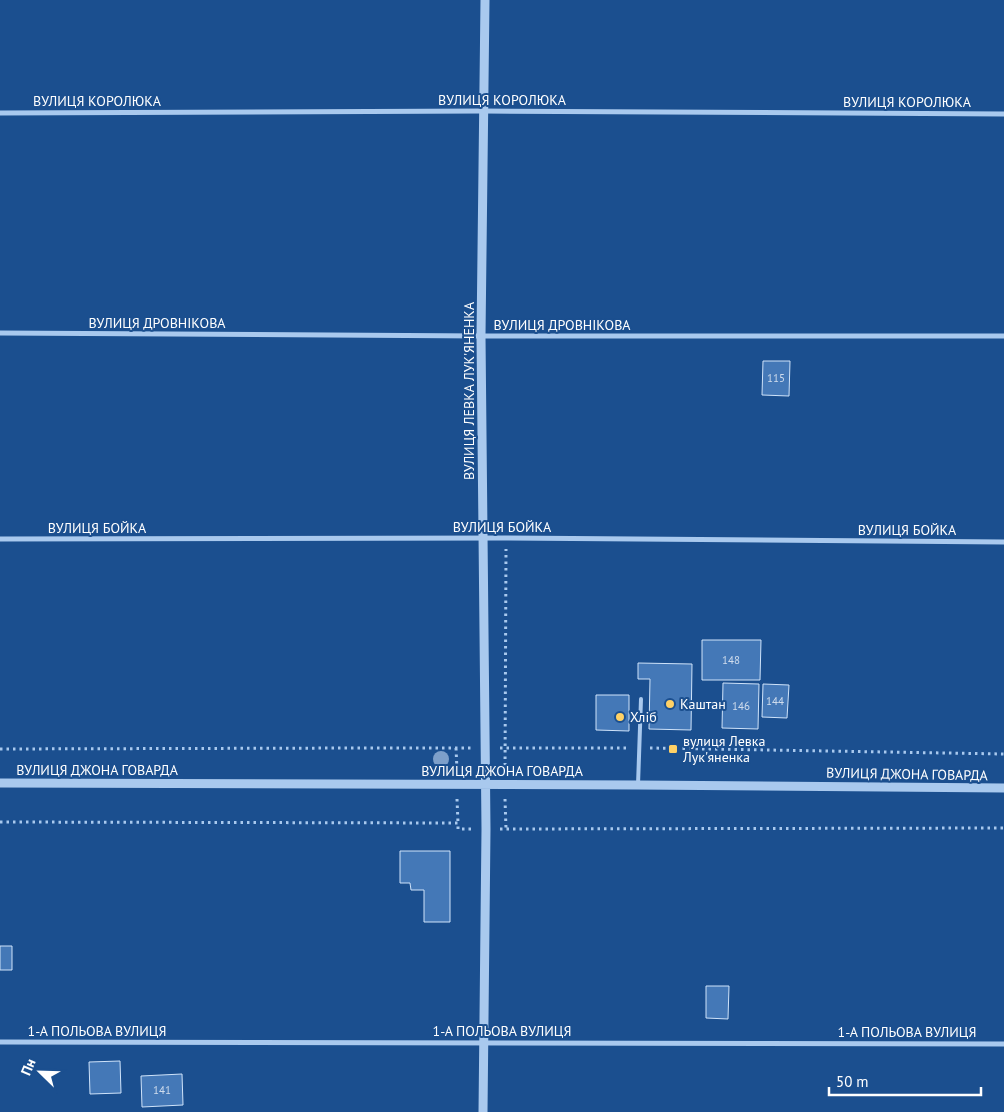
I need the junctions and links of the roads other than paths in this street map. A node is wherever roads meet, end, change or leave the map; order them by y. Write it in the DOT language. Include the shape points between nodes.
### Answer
graph roads {
  1 [pos="485,0"];
  2 [pos="484,111"];
  3 [pos="0,113"];
  4 [pos="1004,114"];
  5 [pos="0,334"];
  6 [pos="481,336"];
  7 [pos="1004,336"];
  8 [pos="484,538"];
  9 [pos="0,540"];
  10 [pos="1004,542"];
  11 [pos="641,699"];
  12 [pos="0,783"];
  13 [pos="486,784"];
  14 [pos="638,785"];
  15 [pos="1004,788"];
  16 [pos="0,1042"];
  17 [pos="484,1042"];
  18 [pos="1004,1044"];
  19 [pos="483,1112"];
  1 -- 2 [label="street, ВУЛИЦЯ ЛЕВКА ЛУК'ЯНЕНКА"];
  2 -- 3 [label="street, ВУЛИЦЯ КОРОЛЮКА"];
  2 -- 4 [label="street, ВУЛИЦЯ КОРОЛЮКА"];
  2 -- 6 [label="street, ВУЛИЦЯ ЛЕВКА ЛУК'ЯНЕНКА"];
  5 -- 6 [label="street, ВУЛИЦЯ ДРОВНІКОВА"];
  6 -- 7 [label="street, ВУЛИЦЯ ДРОВНІКОВА"];
  6 -- 8 [label="street, ВУЛИЦЯ ЛЕВКА ЛУК'ЯНЕНКА"];
  8 -- 9 [label="street, ВУЛИЦЯ БОЙКА"];
  8 -- 10 [label="street, ВУЛИЦЯ БОЙКА"];
  8 -- 13 [label="street, ВУЛИЦЯ ЛЕВКА ЛУК'ЯНЕНКА"];
  11 -- 14 [label="lane"];
  12 -- 13 [label="street, ВУЛИЦЯ ДЖОНА ГОВАРДА"];
  13 -- 14 [label="street, ВУЛИЦЯ ДЖОНА ГОВАРДА"];
  13 -- 17 [label="street, ВУЛИЦЯ ЛЕВКА ЛУК'ЯНЕНКА"];
  14 -- 15 [label="street, ВУЛИЦЯ ДЖОНА ГОВАРДА"];
  16 -- 17 [label="street, 1-А ПОЛЬОВА ВУЛИЦЯ"];
  17 -- 18 [label="street, 1-А ПОЛЬОВА ВУЛИЦЯ"];
  17 -- 19 [label="street, ВУЛИЦЯ ЛЕВКА ЛУК'ЯНЕНКА"];
}
